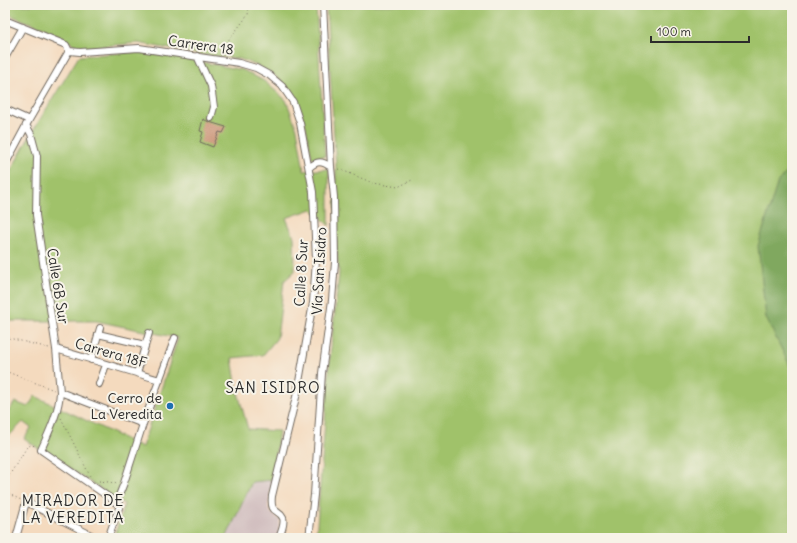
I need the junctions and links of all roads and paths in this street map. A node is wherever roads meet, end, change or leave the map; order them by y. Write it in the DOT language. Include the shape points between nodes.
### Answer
graph roads {
  1 [pos="249,5"];
  2 [pos="323,5"];
  3 [pos="5,20"];
  4 [pos="23,27"];
  5 [pos="69,51"];
  6 [pos="197,56"];
  7 [pos="5,58"];
  8 [pos="218,59"];
  9 [pos="5,109"];
  10 [pos="211,118"];
  11 [pos="28,122"];
  12 [pos="5,165"];
  13 [pos="331,167"];
  14 [pos="309,168"];
  15 [pos="414,179"];
  16 [pos="149,332"];
  17 [pos="5,336"];
  18 [pos="175,338"];
  19 [pos="145,345"];
  20 [pos="56,349"];
  21 [pos="91,360"];
  22 [pos="106,365"];
  23 [pos="5,370"];
  24 [pos="137,373"];
  25 [pos="160,380"];
  26 [pos="99,384"];
  27 [pos="60,392"];
  28 [pos="57,410"];
  29 [pos="142,424"];
  30 [pos="41,450"];
  31 [pos="5,482"];
  32 [pos="124,483"];
  33 [pos="5,492"];
  34 [pos="26,502"];
  35 [pos="118,504"];
  36 [pos="16,538"];
  37 [pos="97,538"];
  38 [pos="108,538"];
  39 [pos="279,538"];
  40 [pos="309,538"];
  1 -- 8 [label="path" via="248,15 227,42"];
  2 -- 13 [label="street, Vía San Isidro"];
  3 -- 4 [label="street"];
  4 -- 5 [label="street" via="66,45"];
  4 -- 7 [label="street"];
  5 -- 6 [label="street, Carrera 18" via="139,48"];
  5 -- 11 [label="street"];
  6 -- 8 [label="street, Carrera 18"];
  6 -- 10 [label="street" via="212,86 214,106"];
  8 -- 14 [label="street, Carrera 18" via="256,68 282,86 293,102 300,123"];
  9 -- 11 [label="street"];
  11 -- 12 [label="street"];
  11 -- 20 [label="street, Calle 6B Sur" via="37,156 36,214"];
  13 -- 14 [label="street" via="318,161"];
  13 -- 15 [label="path" via="373,183 398,187"];
  13 -- 40 [label="street, Vía San Isidro" via="335,262 322,373"];
  14 -- 39 [label="street, Calle 8 Sur" via="313,192 316,260 314,296 297,393 272,496 273,509 283,521"];
  16 -- 19 [label="street"];
  17 -- 20 [label="path"];
  18 -- 25 [label="street"];
  19 -- 21 [label="street" via="99,331"];
  19 -- 24 [label="street"];
  20 -- 21 [label="street, Carrera 18F"];
  20 -- 27 [label="street, Calle 6B Sur"];
  21 -- 22 [label="street, Carrera 18F"];
  22 -- 24 [label="street, Carrera 18F"];
  22 -- 26 [label="street"];
  23 -- 27 [label="path"];
  24 -- 25 [label="street, Carrera 18F"];
  25 -- 29 [label="street"];
  27 -- 28 [label="street, Calle 6B Sur"];
  27 -- 29 [label="street"];
  28 -- 30 [label="street, Calle 6B Sur"];
  28 -- 32 [label="path" via="92,481"];
  29 -- 32 [label="street"];
  30 -- 31 [label="path" via="35,445 27,447"];
  30 -- 35 [label="street"];
  32 -- 35 [label="street"];
  33 -- 34 [label="path"];
  34 -- 36 [label="street"];
  34 -- 37 [label="street"];
  35 -- 38 [label="street"];
}
